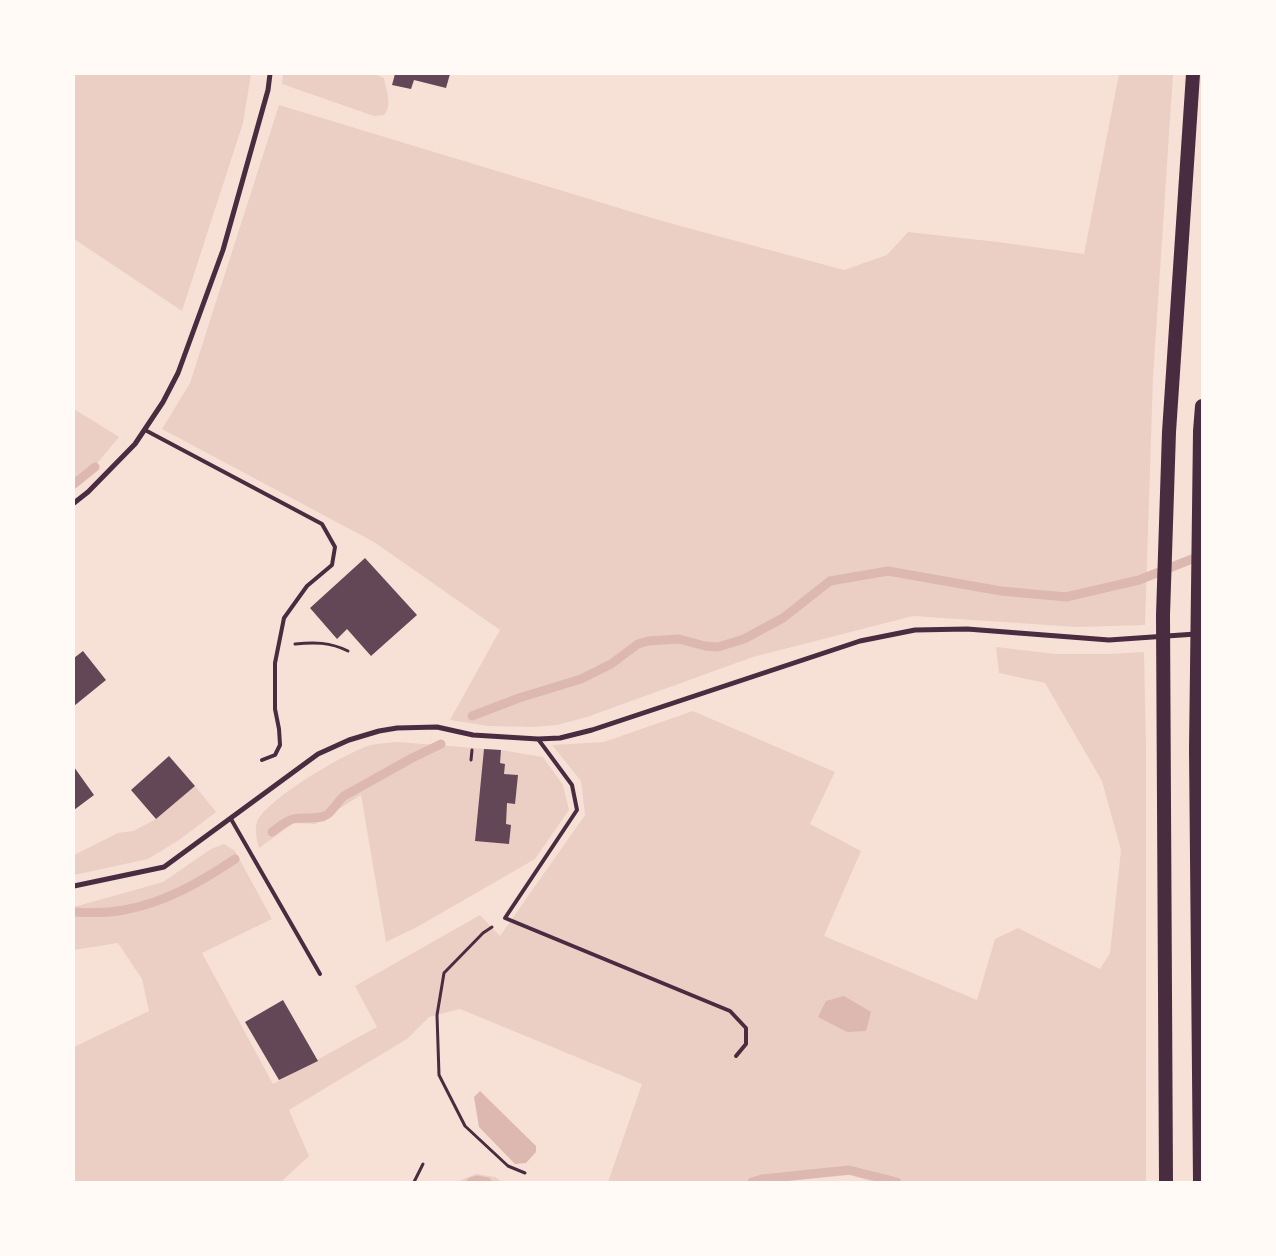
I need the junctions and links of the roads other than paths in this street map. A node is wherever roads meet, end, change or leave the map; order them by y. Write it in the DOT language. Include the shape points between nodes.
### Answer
graph roads {
  1 [pos="270,74"];
  2 [pos="1193,74"];
  3 [pos="1202,406"];
  4 [pos="145,430"];
  5 [pos="74,503"];
  6 [pos="1202,633"];
  7 [pos="538,739"];
  8 [pos="262,760"];
  9 [pos="231,819"];
  10 [pos="74,886"];
  11 [pos="320,974"];
  12 [pos="736,1056"];
  13 [pos="1166,1182"];
  14 [pos="1200,1182"];
  1 -- 4 [label="street" via="223,250 178,373"];
  2 -- 13 [label="highway" via="1169,432 1163,615"];
  3 -- 14 [label="highway" via="1196,749"];
  4 -- 5 [label="street"];
  4 -- 8 [label="lane" via="322,524 335,547 332,565 307,586 284,618 275,663 275,710 280,746 275,755"];
  6 -- 7 [label="street" via="1110,640 967,629 915,630 860,641 592,730 560,738"];
  7 -- 9 [label="street" via="473,735 437,727 380,731 318,754"];
  7 -- 12 [label="lane" via="572,785 577,810 505,918 730,1011 746,1028 746,1044"];
  9 -- 10 [label="street" via="164,867"];
  9 -- 11 [label="lane"];
}
